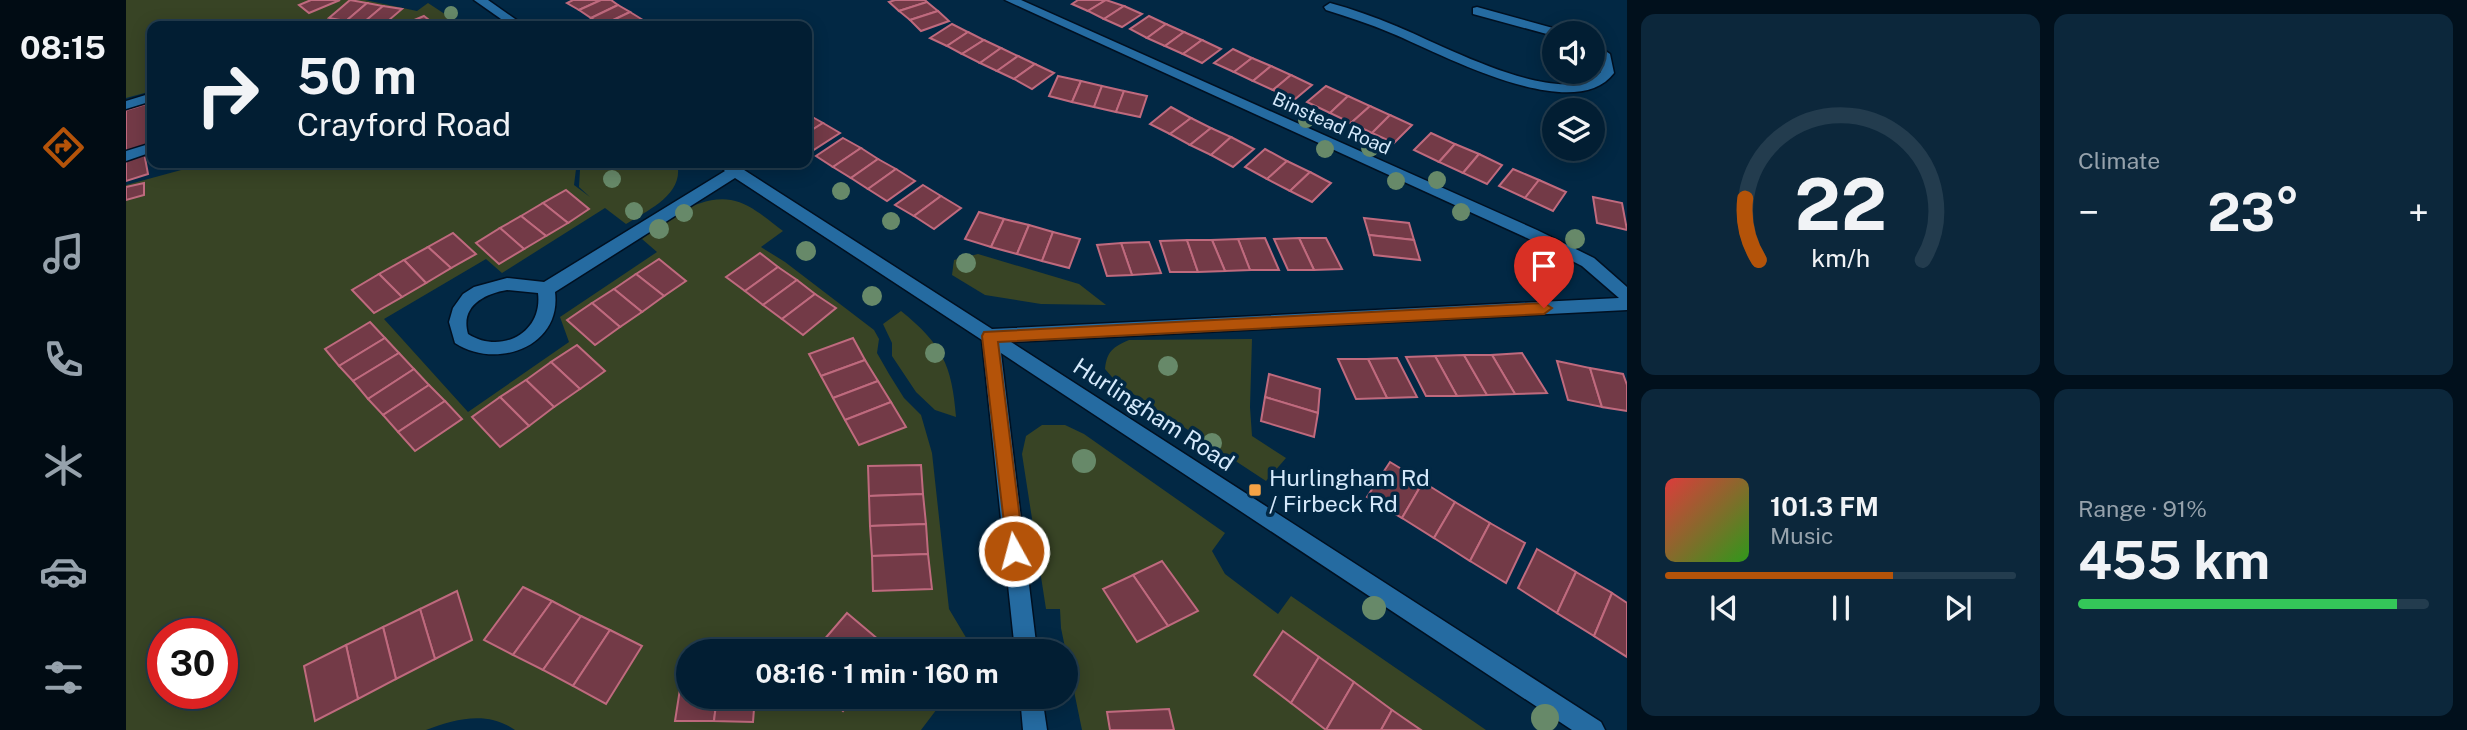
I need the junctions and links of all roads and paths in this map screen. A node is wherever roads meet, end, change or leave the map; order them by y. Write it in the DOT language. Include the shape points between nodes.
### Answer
graph roads {
  1 [pos="480,0"];
  2 [pos="1011,0"];
  3 [pos="1330,7"];
  4 [pos="1477,11"];
  5 [pos="512,21"];
  6 [pos="1542,29"];
  7 [pos="1605,56"];
  8 [pos="1605,78"];
  9 [pos="1596,84"];
  10 [pos="147,99"];
  11 [pos="126,105"];
  12 [pos="147,149"];
  13 [pos="126,156"];
  14 [pos="728,168"];
  15 [pos="732,168"];
  16 [pos="546,289"];
  17 [pos="1627,296"];
  18 [pos="1627,304"];
  19 [pos="990,336"];
  20 [pos="1025,639"];
  21 [pos="1033,709"];
  22 [pos="1035,730"];
  23 [pos="1593,730"];
  1 -- 5 [label="street"];
  2 -- 17 [label="street, Binstead Road" via="1532,234 1588,262"];
  3 -- 9 [label="street" via="1533,84 1577,88"];
  4 -- 6 [label="street"];
  7 -- 8 [label="street" via="1613,73"];
  10 -- 11 [label="street"];
  12 -- 13 [label="street"];
  14 -- 16 [label="street"];
  15 -- 19 [label="street, Hurlingham Road"];
  16 -- 16 [label="street" via="550,303 536,334 508,348 479,349 461,338 457,322 466,302 484,290 502,283 528,283"];
  18 -- 19 [label="street"];
  19 -- 20 [label="street"];
  19 -- 23 [label="street, Hurlingham Road"];
  21 -- 22 [label="street"];
}
